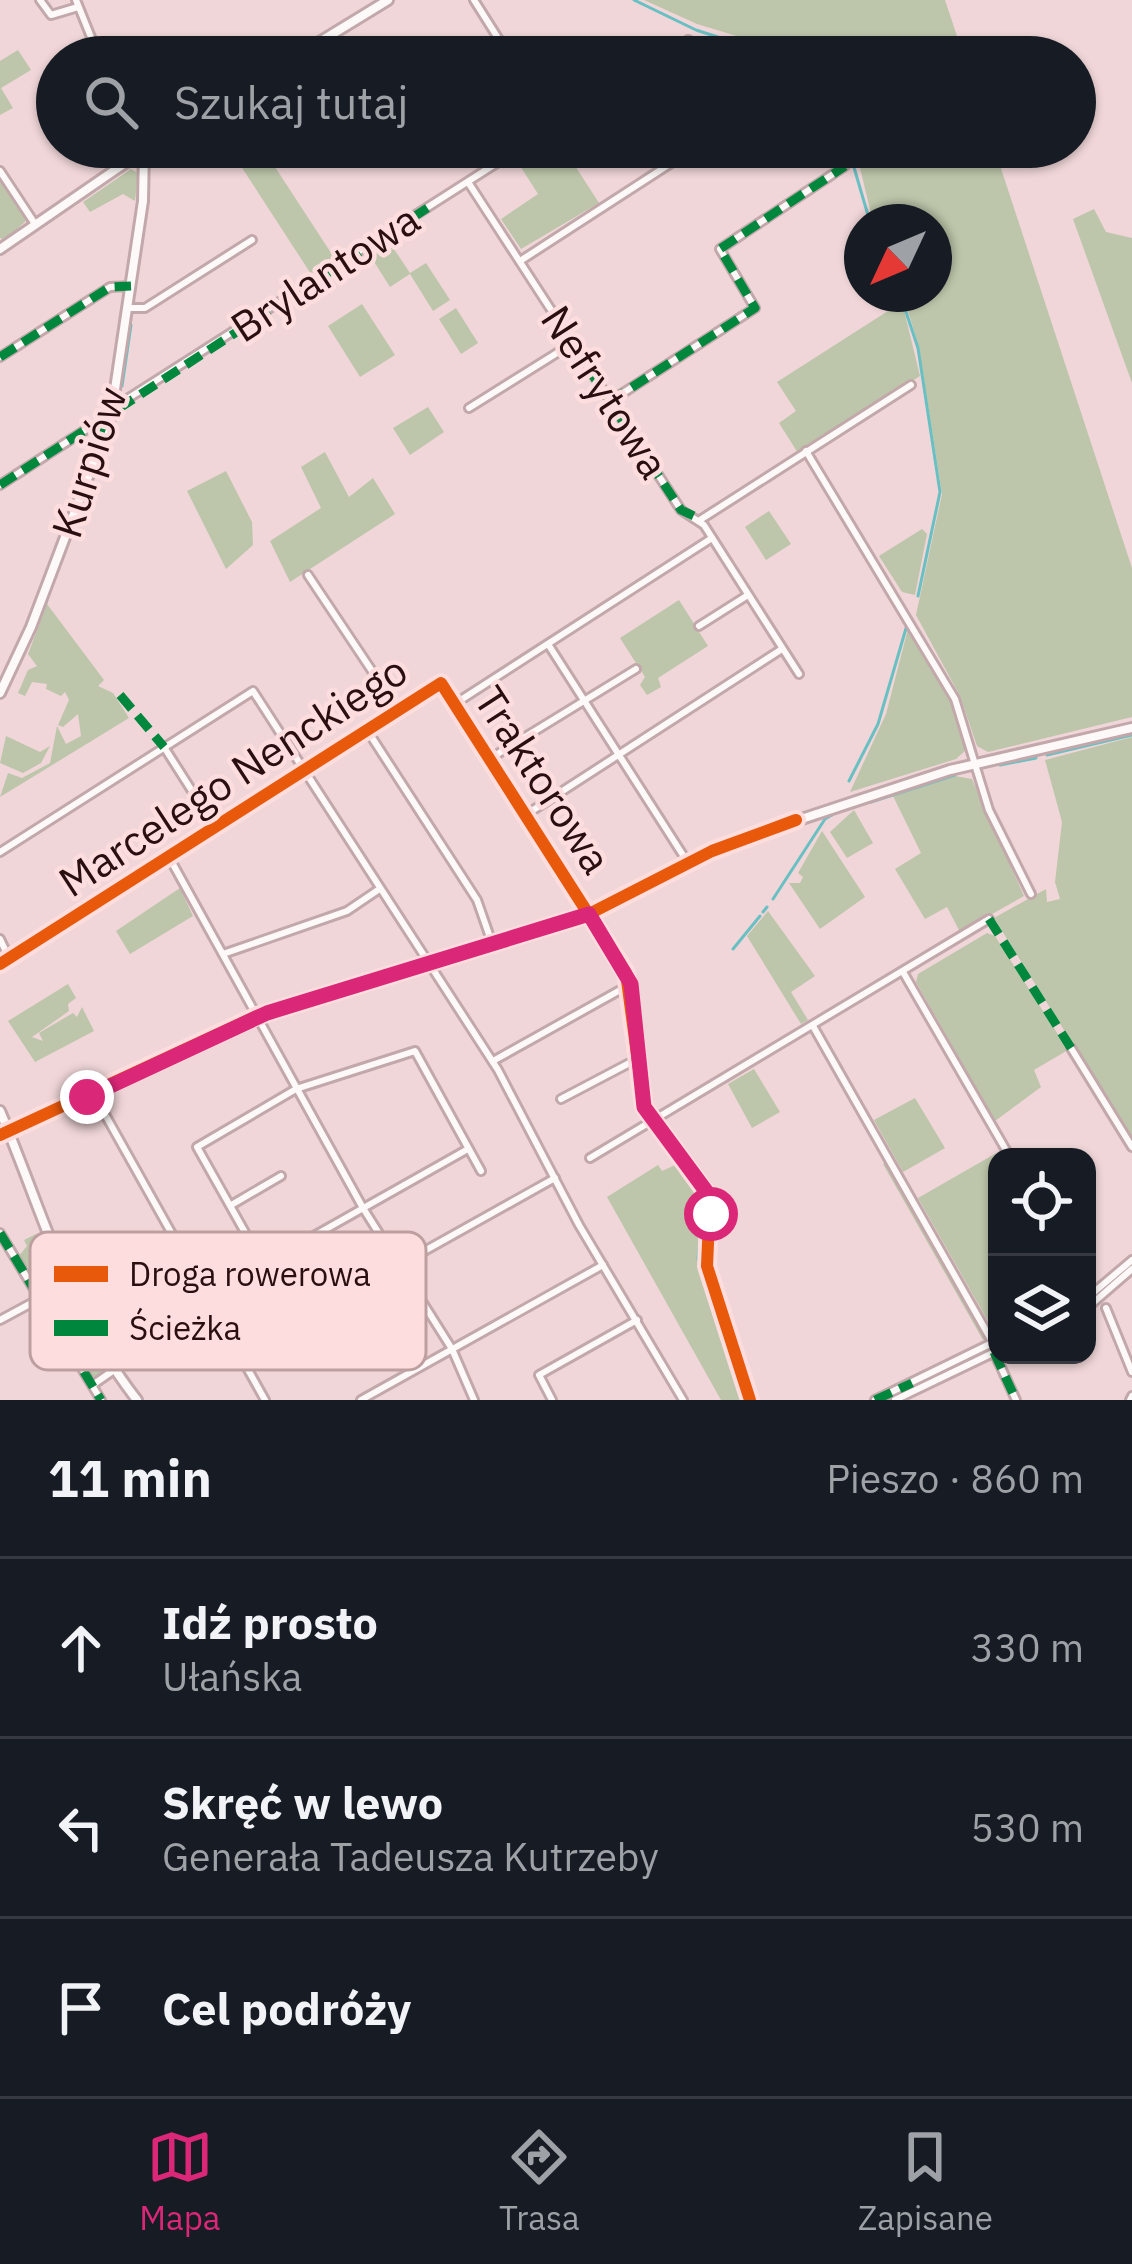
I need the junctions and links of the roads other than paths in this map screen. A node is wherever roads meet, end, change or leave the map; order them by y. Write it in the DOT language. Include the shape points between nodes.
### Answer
graph roads {
  1 [pos="40,0"];
  2 [pos="388,0"];
  3 [pos="474,0"];
  4 [pos="77,4"];
  5 [pos="90,36"];
  6 [pos="329,36"];
  7 [pos="497,36"];
  8 [pos="117,168"];
  9 [pos="144,168"];
  10 [pos="490,168"];
  11 [pos="664,168"];
  12 [pos="841,168"];
  13 [pos="0,171"];
  14 [pos="468,182"];
  15 [pos="35,224"];
  16 [pos="252,239"];
  17 [pos="0,249"];
  18 [pos="520,261"];
  19 [pos="131,286"];
  20 [pos="128,308"];
  21 [pos="573,344"];
  22 [pos="0,357"];
  23 [pos="911,385"];
  24 [pos="115,396"];
  25 [pos="129,401"];
  26 [pos="609,401"];
  27 [pos="112,408"];
  28 [pos="469,408"];
  29 [pos="104,432"];
  30 [pos="806,452"];
  31 [pos="0,485"];
  32 [pos="700,520"];
  33 [pos="712,538"];
  34 [pos="308,575"];
  35 [pos="748,595"];
  36 [pos="699,626"];
  37 [pos="548,644"];
  38 [pos="782,649"];
  39 [pos="636,669"];
  40 [pos="799,674"];
  41 [pos="441,683"];
  42 [pos="0,693"];
  43 [pos="584,700"];
  44 [pos="456,703"];
  45 [pos="398,710"];
  46 [pos="1132,728"];
  47 [pos="367,730"];
  48 [pos="164,747"];
  49 [pos="620,755"];
  50 [pos="491,758"];
  51 [pos="977,764"];
  52 [pos="303,772"];
  53 [pos="527,814"];
  54 [pos="215,827"];
  55 [pos="0,852"];
  56 [pos="169,856"];
  57 [pos="688,863"];
  58 [pos="378,890"];
  59 [pos="1031,894"];
  60 [pos="589,914"];
  61 [pos="989,919"];
  62 [pos="0,939"];
  63 [pos="493,944"];
  64 [pos="223,954"];
  65 [pos="9,958"];
  66 [pos="0,964"];
  67 [pos="427,964"];
  68 [pos="902,972"];
  69 [pos="631,984"];
  70 [pos="257,1016"];
  71 [pos="813,1026"];
  72 [pos="1071,1048"];
  73 [pos="639,1058"];
  74 [pos="492,1062"];
  75 [pos="296,1089"];
  76 [pos="93,1094"];
  77 [pos="561,1099"];
  78 [pos="0,1112"];
  79 [pos="653,1119"];
  80 [pos="4,1134"];
  81 [pos="1132,1147"];
  82 [pos="1005,1148"];
  83 [pos="468,1149"];
  84 [pos="590,1158"];
  85 [pos="482,1171"];
  86 [pos="281,1176"];
  87 [pos="555,1178"];
  88 [pos="232,1204"];
  89 [pos="363,1208"];
  90 [pos="43,1232"];
  91 [pos="171,1232"];
  92 [pos="247,1232"];
  93 [pos="321,1232"];
  94 [pos="379,1232"];
  95 [pos="0,1233"];
  96 [pos="426,1250"];
  97 [pos="1132,1264"];
  98 [pos="603,1265"];
  99 [pos="30,1282"];
  100 [pos="1096,1289"];
  101 [pos="1096,1299"];
  102 [pos="30,1304"];
  103 [pos="426,1306"];
  104 [pos="1106,1309"];
  105 [pos="638,1319"];
  106 [pos="0,1320"];
  107 [pos="988,1335"];
  108 [pos="452,1349"];
  109 [pos="988,1350"];
  110 [pos="988,1351"];
  111 [pos="426,1364"];
  112 [pos="1002,1364"];
  113 [pos="85,1370"];
  114 [pos="114,1370"];
  115 [pos="249,1370"];
  116 [pos="415,1370"];
  117 [pos="1132,1372"];
  118 [pos="94,1384"];
  119 [pos="98,1399"];
  120 [pos="137,1400"];
  121 [pos="265,1400"];
  122 [pos="361,1400"];
  123 [pos="474,1400"];
  124 [pos="552,1400"];
  125 [pos="683,1400"];
  126 [pos="750,1400"];
  127 [pos="875,1400"];
  128 [pos="895,1400"];
  129 [pos="1016,1400"];
  1 -- 4 [label="street" via="51,15"];
  2 -- 6 [label="street"];
  3 -- 7 [label="street"];
  4 -- 5 [label="street"];
  8 -- 15 [label="street"];
  9 -- 19 [label="street, Kurpiów"];
  10 -- 14 [label="street, Brylantowa"];
  11 -- 18 [label="street"];
  12 -- 26 [label="street" via="720,249 755,308"];
  13 -- 15 [label="street"];
  14 -- 18 [label="street, Nefrytowa"];
  14 -- 25 [label="street, Brylantowa"];
  15 -- 17 [label="street"];
  16 -- 20 [label="street" via="145,308"];
  18 -- 21 [label="street, Nefrytowa"];
  19 -- 20 [label="street, Kurpiów"];
  19 -- 22 [label="street" via="110,287"];
  20 -- 24 [label="street, Kurpiów"];
  21 -- 26 [label="street, Nefrytowa"];
  21 -- 28 [label="street"];
  23 -- 30 [label="street"];
  24 -- 25 [label="street"];
  24 -- 27 [label="street, Kurpiów"];
  25 -- 27 [label="street, Brylantowa"];
  26 -- 32 [label="street, Nefrytowa" via="681,510"];
  27 -- 29 [label="street, Kurpiów"];
  29 -- 31 [label="street" via="90,427"];
  29 -- 42 [label="street, Kurpiów"];
  30 -- 32 [label="street"];
  30 -- 51 [label="street" via="940,670"];
  32 -- 33 [label="street, Nefrytowa"];
  33 -- 35 [label="street, Nefrytowa"];
  33 -- 37 [label="street"];
  34 -- 45 [label="street"];
  35 -- 36 [label="street"];
  35 -- 38 [label="street, Nefrytowa"];
  37 -- 43 [label="street"];
  37 -- 44 [label="street"];
  38 -- 40 [label="street, Nefrytowa"];
  38 -- 49 [label="street"];
  39 -- 43 [label="street"];
  41 -- 44 [label="street, Traktorowa"];
  41 -- 45 [label="street, Marcelego Nenckiego"];
  43 -- 49 [label="street"];
  43 -- 50 [label="street"];
  44 -- 50 [label="street, Traktorowa"];
  45 -- 47 [label="street, Marcelego Nenckiego"];
  46 -- 51 [label="street"];
  47 -- 52 [label="street, Marcelego Nenckiego"];
  47 -- 63 [label="street" via="477,900"];
  48 -- 52 [label="street" via="253,691"];
  48 -- 54 [label="street"];
  48 -- 55 [label="street"];
  49 -- 53 [label="street"];
  49 -- 57 [label="street"];
  50 -- 53 [label="street, Traktorowa"];
  51 -- 57 [label="street"];
  51 -- 59 [label="street" via="994,824"];
  52 -- 54 [label="street, Marcelego Nenckiego"];
  52 -- 58 [label="street"];
  53 -- 60 [label="street, Traktorowa"];
  54 -- 56 [label="street, Marcelego Nenckiego"];
  56 -- 64 [label="street"];
  56 -- 65 [label="street, Marcelego Nenckiego"];
  57 -- 60 [label="street"];
  58 -- 64 [label="street" via="346,911"];
  58 -- 67 [label="street"];
  60 -- 63 [label="street"];
  60 -- 69 [label="street, Traktorowa"];
  61 -- 68 [label="street"];
  62 -- 65 [label="street"];
  63 -- 67 [label="street"];
  64 -- 70 [label="street"];
  65 -- 66 [label="street, Marcelego Nenckiego"];
  67 -- 70 [label="street"];
  67 -- 74 [label="street"];
  68 -- 71 [label="street"];
  68 -- 82 [label="street"];
  69 -- 73 [label="street"];
  69 -- 74 [label="street"];
  70 -- 75 [label="street"];
  70 -- 76 [label="street"];
  71 -- 79 [label="street"];
  71 -- 107 [label="street"];
  72 -- 81 [label="street"];
  73 -- 77 [label="street"];
  73 -- 79 [label="street" via="644,1107"];
  74 -- 87 [label="street"];
  75 -- 83 [label="street" via="415,1051"];
  75 -- 88 [label="street" via="197,1147"];
  75 -- 89 [label="street"];
  76 -- 80 [label="street"];
  76 -- 91 [label="street"];
  78 -- 80 [label="street"];
  79 -- 84 [label="street"];
  79 -- 126 [label="street" via="710,1198 707,1266"];
  80 -- 90 [label="street"];
  83 -- 85 [label="street"];
  83 -- 89 [label="street"];
  86 -- 88 [label="street"];
  87 -- 96 [label="street"];
  87 -- 98 [label="street"];
  88 -- 92 [label="street"];
  89 -- 93 [label="street"];
  89 -- 94 [label="street"];
  95 -- 99 [label="street"];
  97 -- 100 [label="street"];
  97 -- 101 [label="street"];
  98 -- 105 [label="street"];
  98 -- 108 [label="street"];
  102 -- 106 [label="street"];
  103 -- 108 [label="street"];
  104 -- 117 [label="street"];
  105 -- 124 [label="street" via="539,1376"];
  105 -- 125 [label="street"];
  108 -- 111 [label="street"];
  108 -- 123 [label="street"];
  109 -- 127 [label="street"];
  110 -- 128 [label="street"];
  112 -- 129 [label="street"];
  113 -- 118 [label="street"];
  114 -- 118 [label="street"];
  114 -- 120 [label="street"];
  115 -- 121 [label="street"];
  116 -- 122 [label="street"];
  118 -- 119 [label="street"];
}
